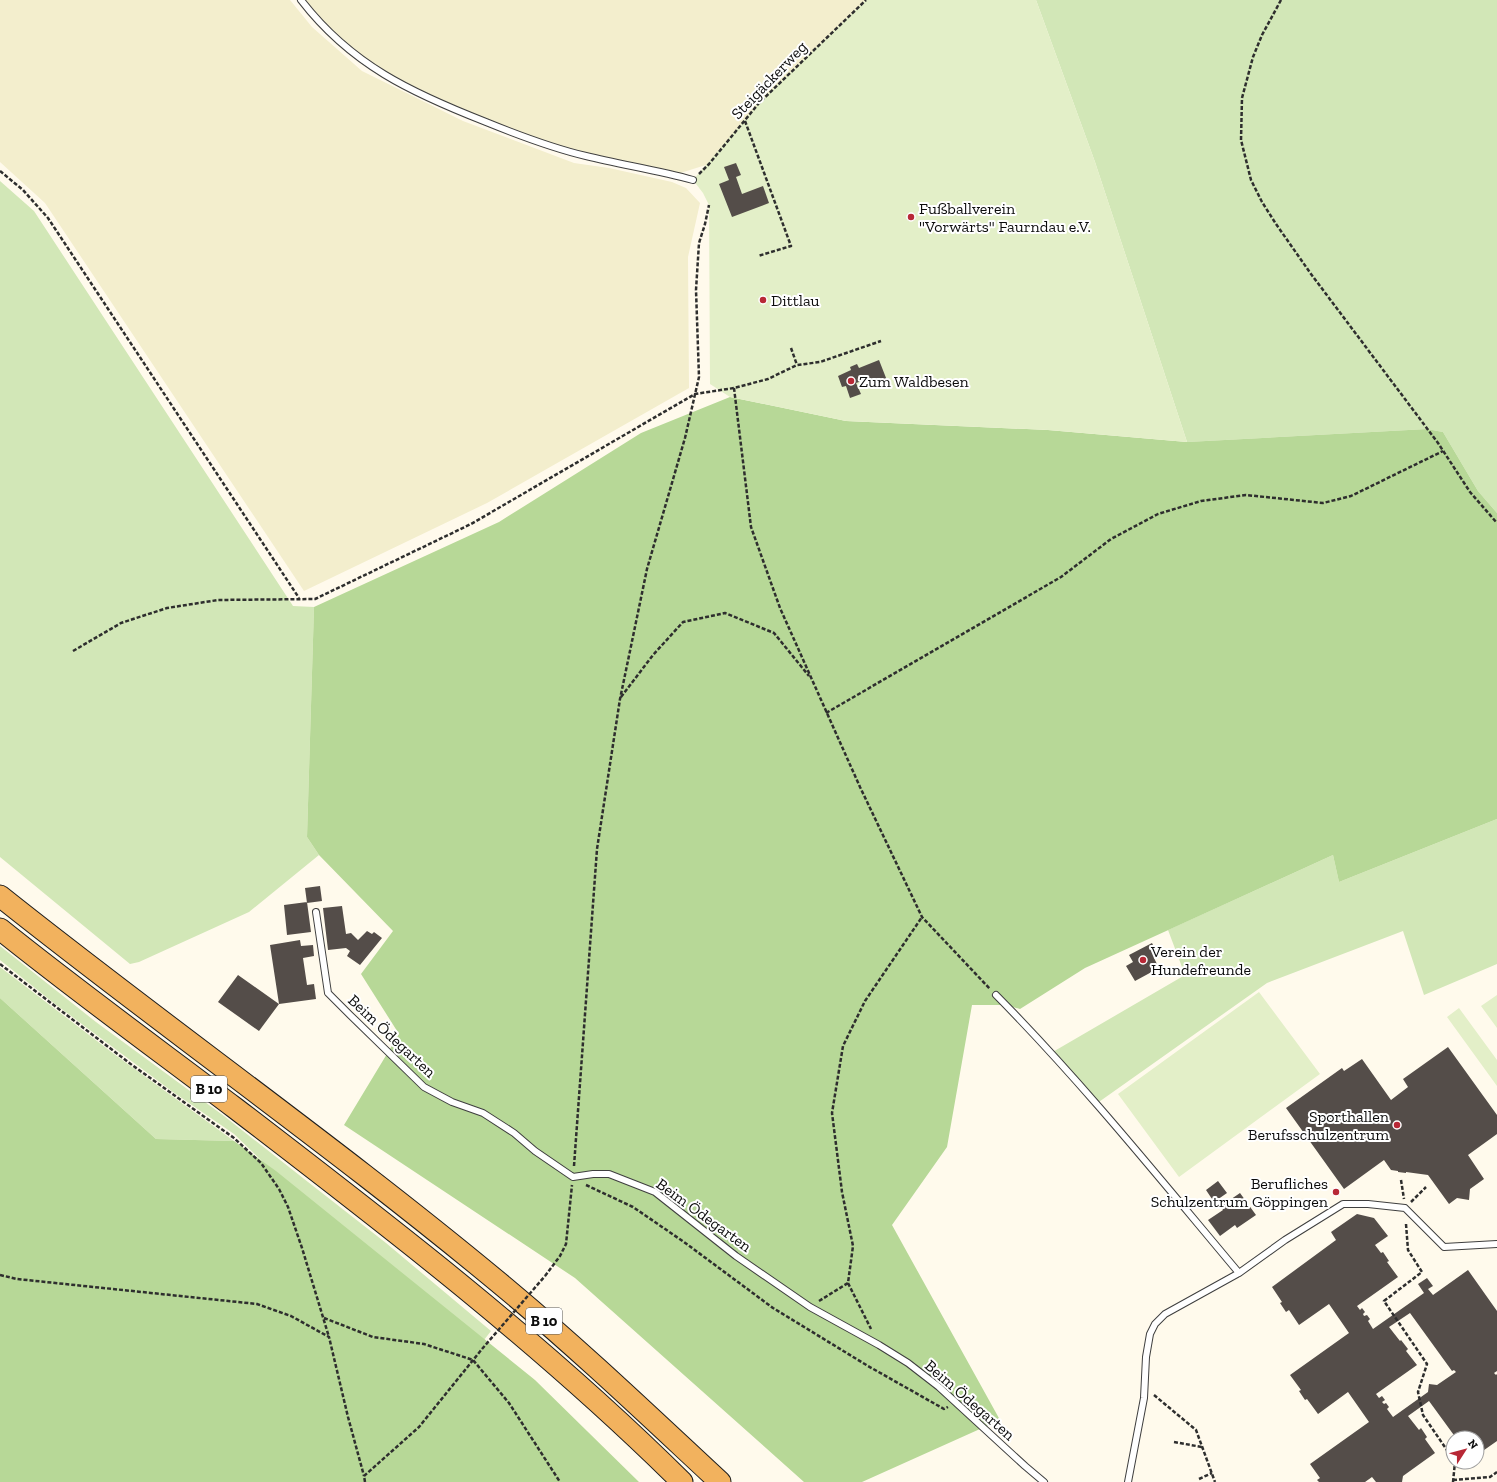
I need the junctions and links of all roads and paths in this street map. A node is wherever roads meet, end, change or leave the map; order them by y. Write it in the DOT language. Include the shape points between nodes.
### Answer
graph roads {
  1 [pos="301,0"];
  2 [pos="866,0"];
  3 [pos="1281,0"];
  4 [pos="745,120"];
  5 [pos="0,171"];
  6 [pos="693,180"];
  7 [pos="709,205"];
  8 [pos="758,256"];
  9 [pos="880,340"];
  10 [pos="791,348"];
  11 [pos="797,365"];
  12 [pos="734,388"];
  13 [pos="695,394"];
  14 [pos="1443,451"];
  15 [pos="1497,523"];
  16 [pos="299,599"];
  17 [pos="73,652"];
  18 [pos="811,680"];
  19 [pos="620,699"];
  20 [pos="826,713"];
  21 [pos="0,896"];
  22 [pos="316,912"];
  23 [pos="922,917"];
  24 [pos="0,929"];
  25 [pos="0,964"];
  26 [pos="996,995"];
  27 [pos="576,1176"];
  28 [pos="1401,1180"];
  29 [pos="1426,1187"];
  30 [pos="1405,1208"];
  31 [pos="1497,1244"];
  32 [pos="1239,1273"];
  33 [pos="0,1275"];
  34 [pos="848,1283"];
  35 [pos="810,1307"];
  36 [pos="324,1318"];
  37 [pos="329,1337"];
  38 [pos="879,1345"];
  39 [pos="473,1360"];
  40 [pos="1144,1387"];
  41 [pos="958,1404"];
  42 [pos="1174,1442"];
  43 [pos="1202,1447"];
  44 [pos="1445,1447"];
  45 [pos="1454,1470"];
  46 [pos="1497,1472"];
  47 [pos="1212,1473"];
  48 [pos="364,1476"];
  49 [pos="1199,1480"];
  50 [pos="1453,1481"];
  51 [pos="365,1482"];
  52 [pos="560,1482"];
  53 [pos="682,1482"];
  54 [pos="720,1482"];
  55 [pos="1044,1482"];
  56 [pos="1128,1482"];
  57 [pos="1215,1482"];
  1 -- 6 [label="lane" via="317,21 367,64 399,84 438,103 515,134 586,156"];
  2 -- 4 [label="path, Steigäckerweg" via="759,103"];
  3 -- 14 [label="path" via="1253,57 1242,98 1241,140 1251,180 1276,224"];
  4 -- 6 [label="path, Steigäckerweg"];
  4 -- 8 [label="path" via="791,246"];
  5 -- 16 [label="path" via="23,190 48,218"];
  7 -- 13 [label="path" via="699,243 696,290 699,377"];
  9 -- 11 [label="path" via="820,362"];
  10 -- 11 [label="path"];
  11 -- 12 [label="path" via="768,379"];
  12 -- 13 [label="path"];
  12 -- 18 [label="path" via="751,527 780,608"];
  13 -- 16 [label="path" via="471,524 315,598"];
  13 -- 19 [label="path" via="647,569"];
  14 -- 15 [label="path" via="1470,492"];
  14 -- 20 [label="path" via="1351,496 1323,503 1246,495 1201,501 1158,514 1110,539 1061,577"];
  16 -- 17 [label="path" via="218,600 167,608 121,623"];
  18 -- 19 [label="path" via="774,633 725,613 683,622 653,655"];
  18 -- 20 [label="path"];
  19 -- 27 [label="path" via="597,849"];
  20 -- 23 [label="path"];
  21 -- 54 [label="highway, B 10" via="359,1171 509,1291 623,1391"];
  22 -- 27 [label="lane, Beim Ödegarten" via="328,993 424,1087 452,1102 483,1113 514,1133 535,1151"];
  23 -- 26 [label="path"];
  23 -- 34 [label="path" via="865,1001 843,1046 832,1113 842,1192 853,1246"];
  24 -- 53 [label="highway, B 10" via="417,1250 556,1367"];
  25 -- 36 [label="path" via="132,1065 234,1138 261,1163 288,1207"];
  26 -- 32 [label="lane" via="1096,1104"];
  27 -- 35 [label="lane, Beim Ödegarten" via="610,1174 655,1192 736,1256"];
  27 -- 39 [label="path, bridge" via="566,1244 560,1256"];
  27 -- 41 [label="path" via="587,1186 633,1207 773,1308 862,1362 944,1409"];
  28 -- 30 [label="path"];
  29 -- 30 [label="path"];
  30 -- 31 [label="lane" via="1444,1248"];
  30 -- 32 [label="lane" via="1343,1204 1285,1240"];
  30 -- 44 [label="path" via="1408,1250 1422,1272 1384,1300 1427,1364 1418,1392 1423,1415"];
  32 -- 40 [label="lane" via="1165,1314 1155,1324 1150,1334"];
  33 -- 37 [label="path" via="17,1279 257,1304 291,1316"];
  34 -- 35 [label="path"];
  34 -- 38 [label="path"];
  35 -- 38 [label="lane, Beim Ödegarten"];
  36 -- 37 [label="path"];
  36 -- 39 [label="path" via="373,1337 424,1344"];
  37 -- 48 [label="path"];
  38 -- 41 [label="lane, Beim Ödegarten" via="908,1363"];
  39 -- 48 [label="path" via="419,1426"];
  39 -- 52 [label="path" via="509,1403"];
  40 -- 43 [label="path" via="1196,1430"];
  40 -- 56 [label="lane"];
  41 -- 55 [label="lane, Beim Ödegarten"];
  42 -- 43 [label="path"];
  43 -- 47 [label="path"];
  45 -- 50 [label="path"];
  46 -- 50 [label="path" via="1490,1477"];
  47 -- 49 [label="path"];
  47 -- 57 [label="path"];
  48 -- 51 [label="path"];
}
